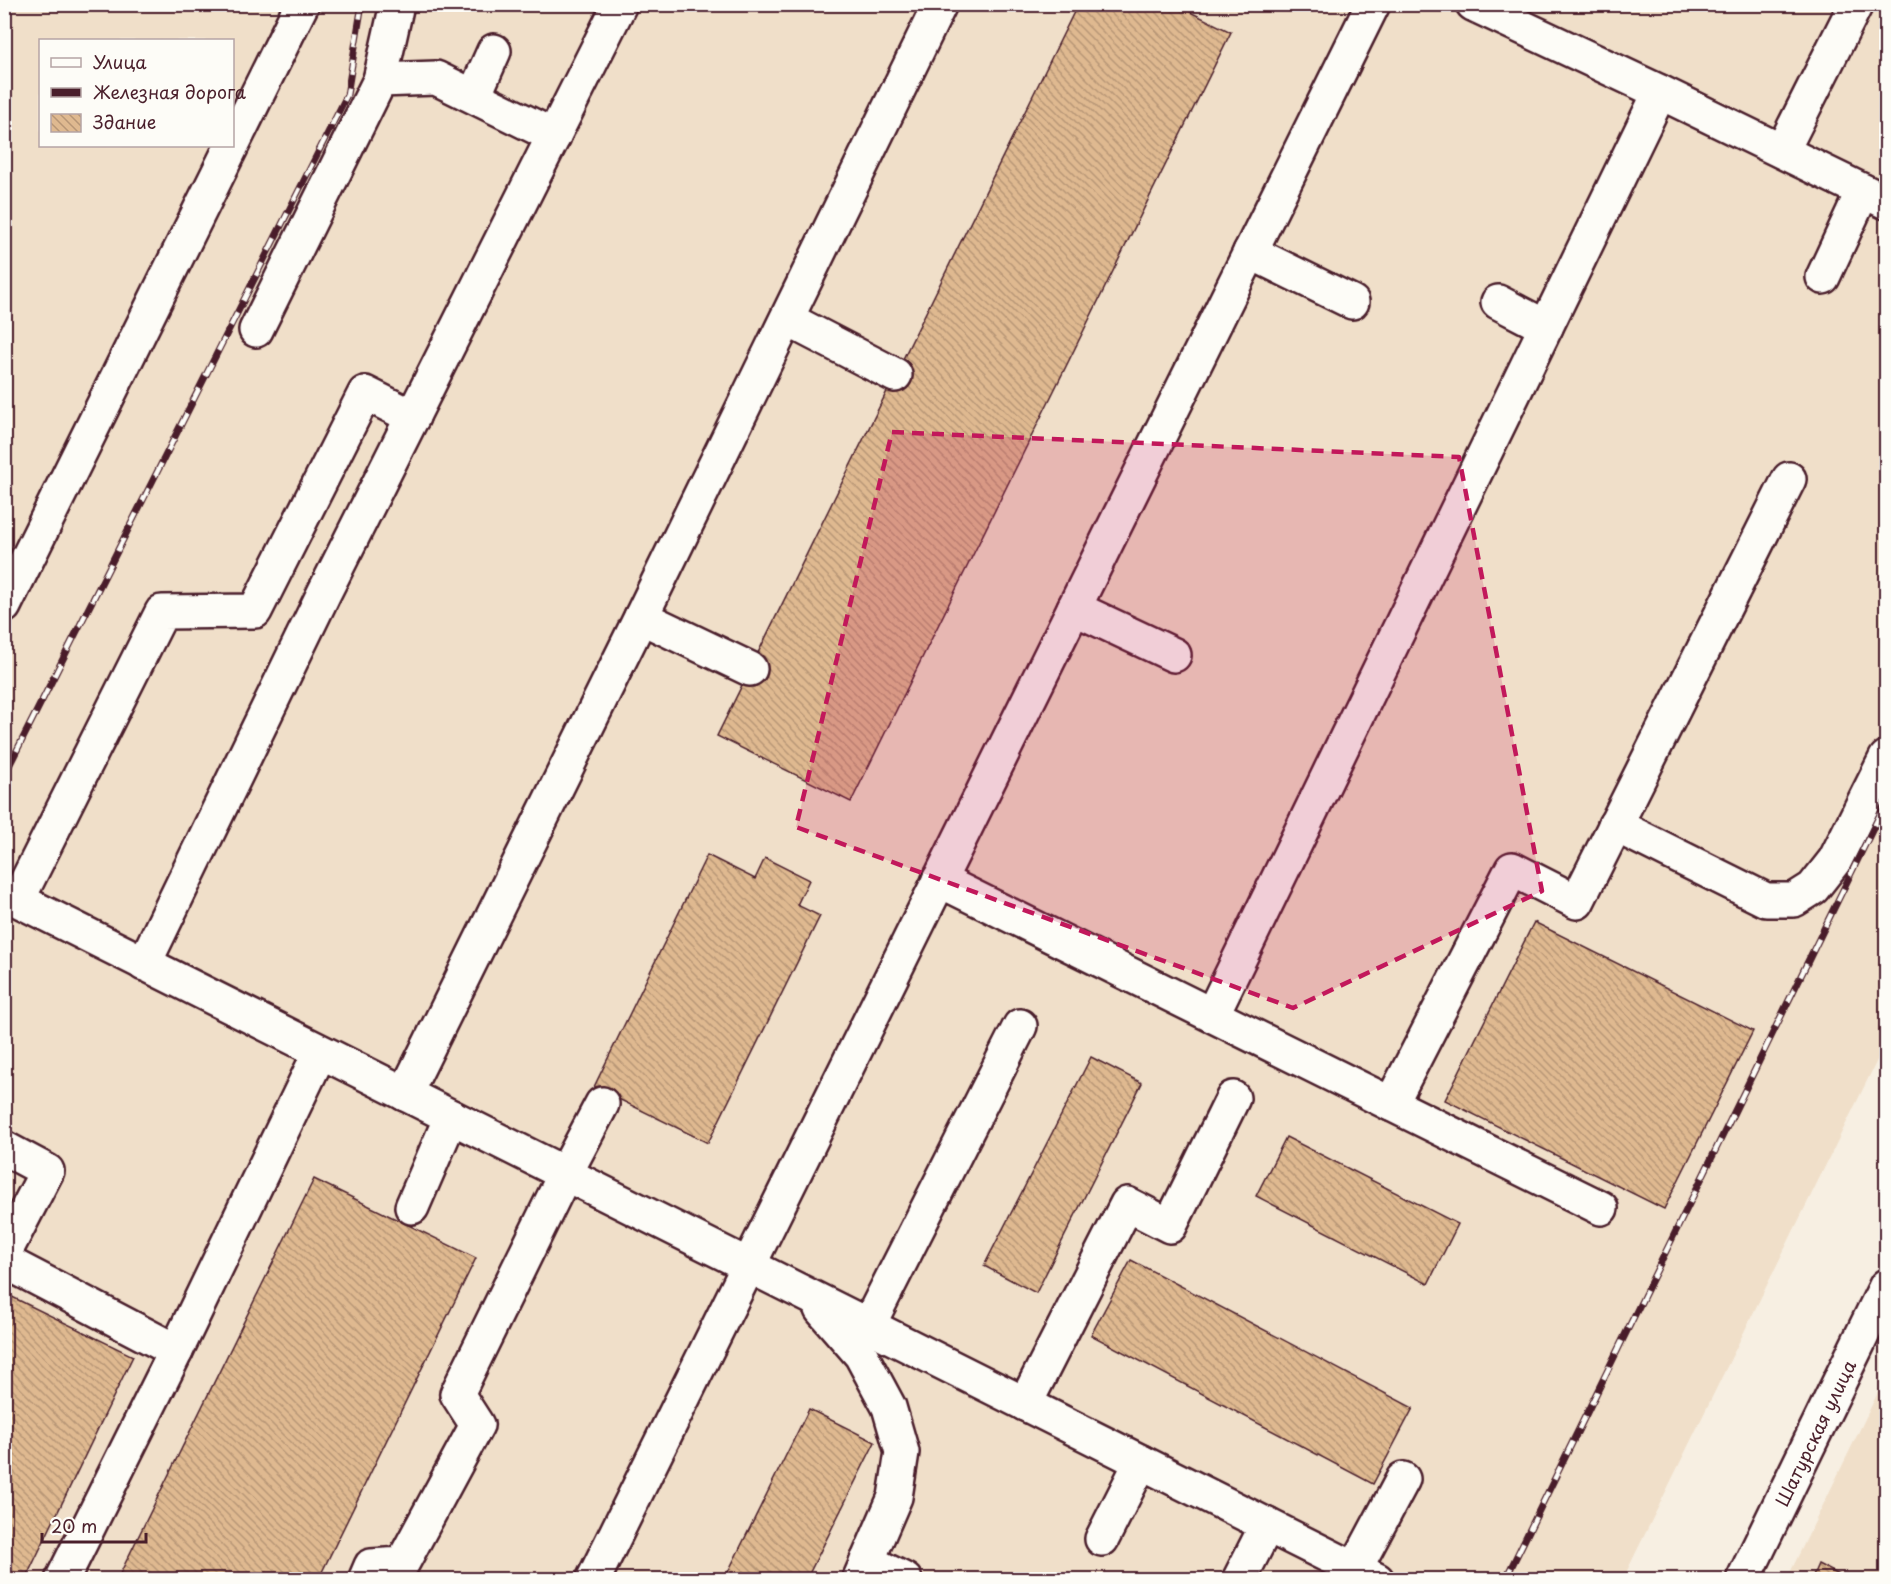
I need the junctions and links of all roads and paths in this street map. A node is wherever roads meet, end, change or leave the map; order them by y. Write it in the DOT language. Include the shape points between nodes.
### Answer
graph roads {
  1 [pos="302,4"];
  2 [pos="397,4"];
  3 [pos="620,4"];
  4 [pos="940,4"];
  5 [pos="1372,4"];
  6 [pos="1473,4"];
  7 [pos="1856,4"];
  8 [pos="494,51"];
  9 [pos="380,80"];
  10 [pos="1660,92"];
  11 [pos="474,96"];
  12 [pos="554,136"];
  13 [pos="234,141"];
  14 [pos="231,147"];
  15 [pos="1782,151"];
  16 [pos="1875,196"];
  17 [pos="1250,252"];
  18 [pos="1823,276"];
  19 [pos="1352,302"];
  20 [pos="1498,302"];
  21 [pos="787,319"];
  22 [pos="1546,327"];
  23 [pos="256,330"];
  24 [pos="895,375"];
  25 [pos="413,417"];
  26 [pos="1789,479"];
  27 [pos="4,606"];
  28 [pos="1074,608"];
  29 [pos="641,617"];
  30 [pos="1174,655"];
  31 [pos="750,669"];
  32 [pos="1887,758"];
  33 [pos="1615,825"];
  34 [pos="939,880"];
  35 [pos="11,896"];
  36 [pos="144,964"];
  37 [pos="1212,1015"];
  38 [pos="1020,1026"];
  39 [pos="320,1052"];
  40 [pos="405,1094"];
  41 [pos="1233,1098"];
  42 [pos="602,1104"];
  43 [pos="1392,1104"];
  44 [pos="451,1117"];
  45 [pos="4,1149"];
  46 [pos="565,1174"];
  47 [pos="412,1208"];
  48 [pos="1601,1208"];
  49 [pos="4,1254"];
  50 [pos="4,1261"];
  51 [pos="748,1266"];
  52 [pos="1887,1286"];
  53 [pos="810,1297"];
  54 [pos="868,1326"];
  55 [pos="176,1351"];
  56 [pos="1025,1404"];
  57 [pos="1141,1462"];
  58 [pos="1402,1479"];
  59 [pos="1267,1525"];
  60 [pos="1102,1539"];
  61 [pos="863,1570"];
  62 [pos="1366,1574"];
  63 [pos="62,1580"];
  64 [pos="365,1580"];
  65 [pos="592,1580"];
  66 [pos="905,1580"];
  67 [pos="1239,1580"];
  68 [pos="1743,1580"];
  1 -- 13 [label="street"];
  2 -- 9 [label="street"];
  3 -- 12 [label="street"];
  4 -- 21 [label="street"];
  5 -- 17 [label="street"];
  6 -- 10 [label="street"];
  7 -- 15 [label="street"];
  8 -- 11 [label="street"];
  9 -- 11 [label="street" via="436,78"];
  9 -- 23 [label="street"];
  10 -- 15 [label="street"];
  10 -- 22 [label="street"];
  11 -- 12 [label="street"];
  12 -- 25 [label="street"];
  14 -- 27 [label="street"];
  15 -- 16 [label="street"];
  16 -- 18 [label="street"];
  17 -- 19 [label="street"];
  17 -- 28 [label="street"];
  20 -- 22 [label="street"];
  21 -- 24 [label="street"];
  21 -- 29 [label="street"];
  22 -- 37 [label="street"];
  25 -- 35 [label="street" via="365,393 255,611 162,612"];
  25 -- 36 [label="street"];
  26 -- 33 [label="street"];
  28 -- 30 [label="street"];
  28 -- 34 [label="street"];
  29 -- 31 [label="street"];
  29 -- 40 [label="street"];
  32 -- 33 [label="street" via="1835,860 1813,888 1794,900 1766,900"];
  33 -- 43 [label="street" via="1577,902 1512,869"];
  34 -- 37 [label="street"];
  34 -- 51 [label="street"];
  35 -- 36 [label="street"];
  36 -- 39 [label="street"];
  37 -- 43 [label="street"];
  38 -- 54 [label="street"];
  39 -- 40 [label="street"];
  39 -- 55 [label="street"];
  40 -- 44 [label="street"];
  41 -- 56 [label="street" via="1170,1226 1127,1204"];
  42 -- 46 [label="street"];
  43 -- 48 [label="street"];
  44 -- 46 [label="street"];
  44 -- 47 [label="street"];
  45 -- 49 [label="street" via="47,1172"];
  46 -- 51 [label="street"];
  46 -- 64 [label="street" via="457,1394 477,1425 402,1564 371,1566"];
  50 -- 55 [label="street"];
  51 -- 53 [label="street"];
  51 -- 65 [label="street"];
  52 -- 68 [label="street, Шатурская улица"];
  53 -- 54 [label="street"];
  53 -- 61 [label="street" via="861,1355 890,1407 902,1452 895,1497"];
  54 -- 56 [label="street"];
  55 -- 63 [label="street"];
  56 -- 57 [label="street"];
  57 -- 59 [label="street"];
  57 -- 60 [label="street"];
  58 -- 62 [label="street"];
  59 -- 62 [label="street"];
  59 -- 67 [label="street"];
  61 -- 66 [label="street"];
}
